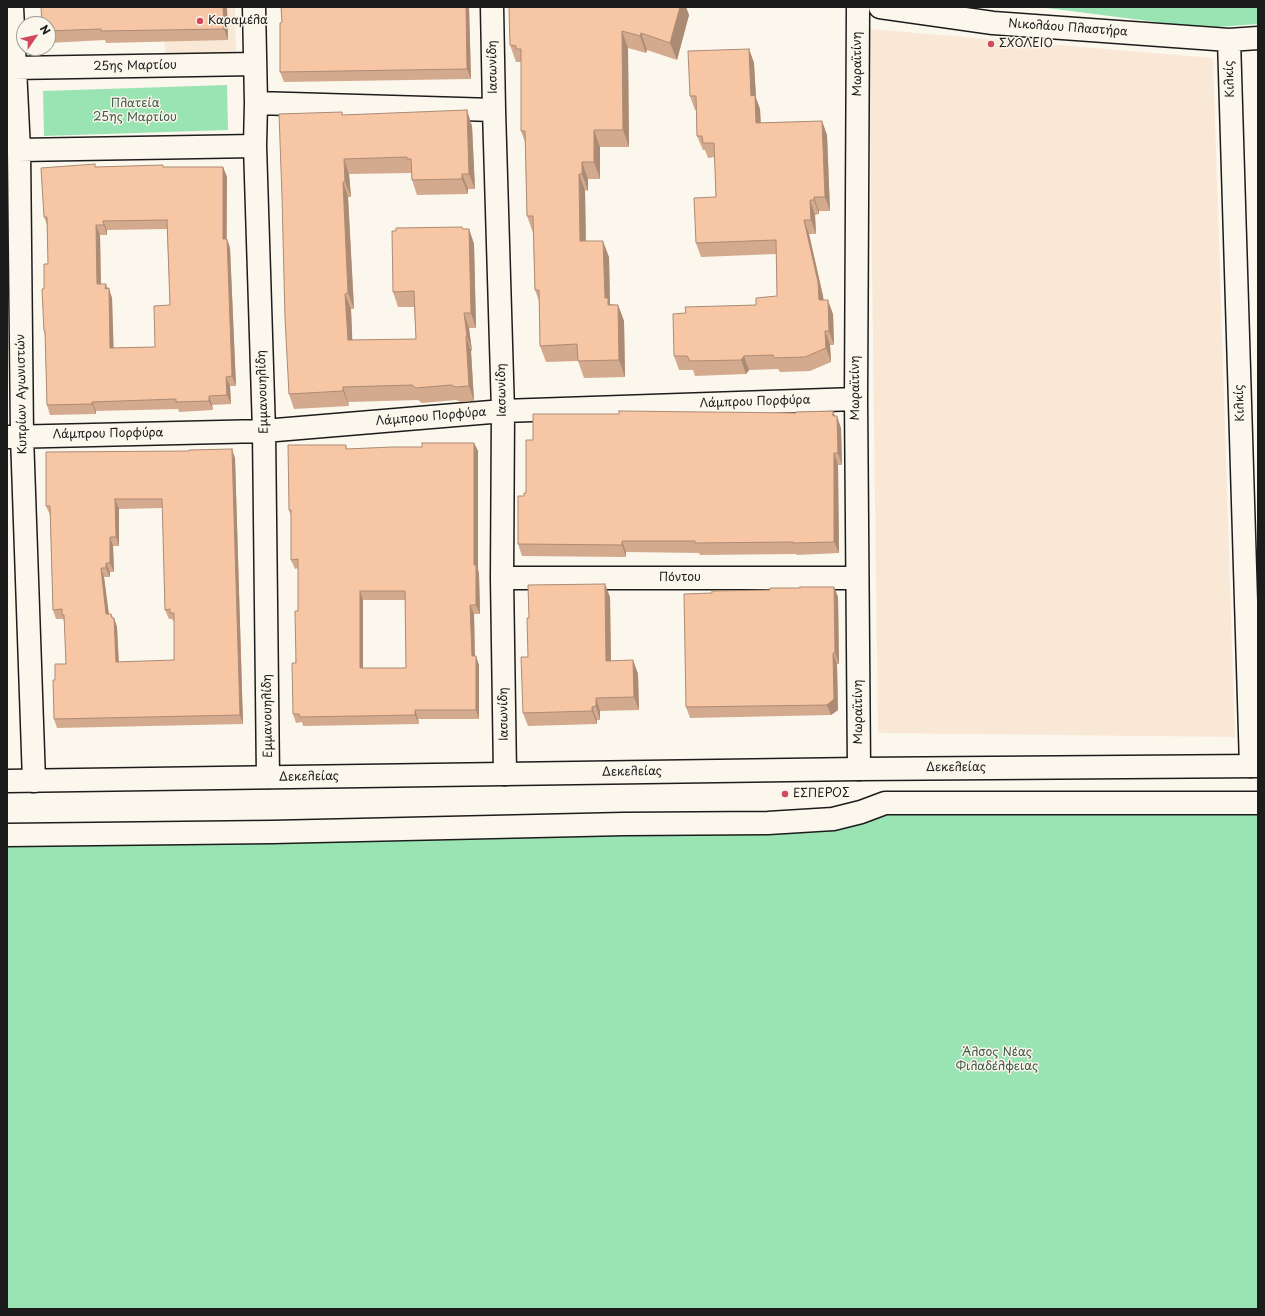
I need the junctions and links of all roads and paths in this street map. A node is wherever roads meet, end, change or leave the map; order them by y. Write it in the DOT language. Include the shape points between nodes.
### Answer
graph roads {
  1 [pos="12,7"];
  2 [pos="254,7"];
  3 [pos="492,7"];
  4 [pos="858,7"];
  5 [pos="880,7"];
  6 [pos="1258,38"];
  7 [pos="1229,40"];
  8 [pos="255,64"];
  9 [pos="14,68"];
  10 [pos="256,103"];
  11 [pos="494,110"];
  12 [pos="12,111"];
  13 [pos="255,146"];
  14 [pos="19,150"];
  15 [pos="856,399"];
  16 [pos="503,411"];
  17 [pos="264,431"];
  18 [pos="15,436"];
  19 [pos="502,578"];
  20 [pos="858,578"];
  21 [pos="1255,766"];
  22 [pos="859,769"];
  23 [pos="505,774"];
  24 [pos="268,777"];
  25 [pos="7,781"];
  26 [pos="34,781"];
  27 [pos="1258,803"];
  28 [pos="7,835"];
  1 -- 9 [label="street, Κυπρίων Αγωνιστών"];
  2 -- 8 [label="street, Εμμανουηλίδη"];
  3 -- 11 [label="street, Ιασωνίδη"];
  4 -- 15 [label="street, Μωραϊτίνη"];
  5 -- 7 [label="street, Νικολάου Πλαστήρα" via="993,23"];
  6 -- 7 [label="street, Νικολάου Πλαστήρα"];
  7 -- 21 [label="street, Κιλκίς"];
  8 -- 9 [label="street, 25ης Μαρτίου"];
  8 -- 10 [label="street, Εμμανουηλίδη"];
  9 -- 12 [label="street, Κυπρίων Αγωνιστών"];
  10 -- 11 [label="street"];
  10 -- 13 [label="street, Εμμανουηλίδη"];
  11 -- 16 [label="street, Ιασωνίδη"];
  12 -- 14 [label="street, Κυπρίων Αγωνιστών"];
  13 -- 14 [label="street"];
  13 -- 17 [label="street, Εμμανουηλίδη"];
  14 -- 18 [label="street, Κυπρίων Αγωνιστών"];
  15 -- 16 [label="street, Λάμπρου Πορφύρα"];
  15 -- 20 [label="street, Μωραϊτίνη"];
  16 -- 17 [label="street, Λάμπρου Πορφύρα"];
  16 -- 19 [label="street, Ιασωνίδη"];
  17 -- 18 [label="street, Λάμπρου Πορφύρα"];
  17 -- 24 [label="street, Εμμανουηλίδη"];
  18 -- 26 [label="street, Κυπρίων Αγωνιστών"];
  19 -- 20 [label="street, Πόντου"];
  19 -- 23 [label="street, Ιασωνίδη"];
  20 -- 22 [label="street, Μωραϊτίνη"];
  21 -- 22 [label="street, Δεκελείας"];
  22 -- 23 [label="street, Δεκελείας"];
  23 -- 24 [label="street, Δεκελείας"];
  24 -- 26 [label="street, Δεκελείας"];
  25 -- 26 [label="street, Δεκελείας"];
  27 -- 28 [label="street" via="885,803 833,819 768,823"];
}
